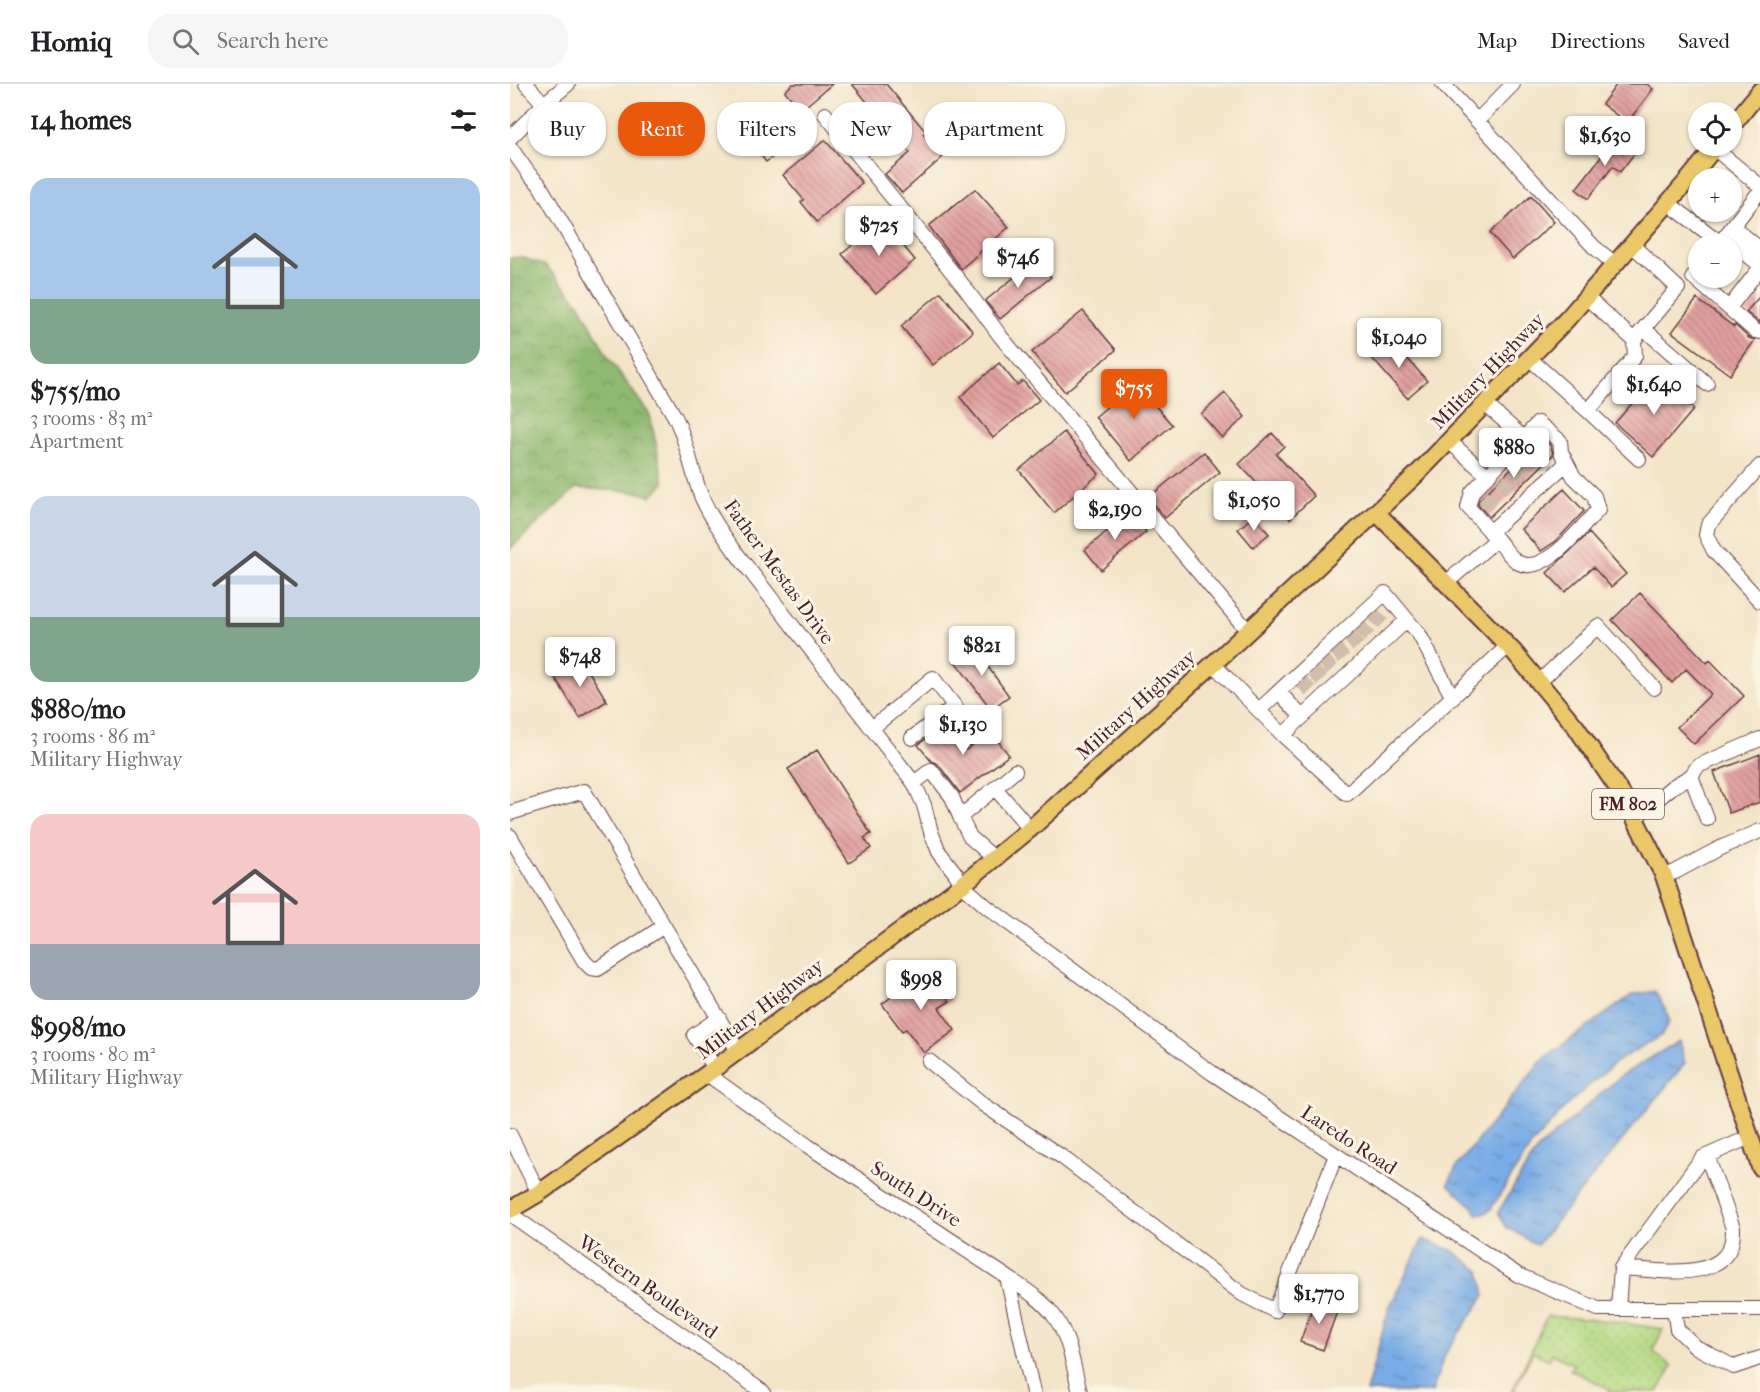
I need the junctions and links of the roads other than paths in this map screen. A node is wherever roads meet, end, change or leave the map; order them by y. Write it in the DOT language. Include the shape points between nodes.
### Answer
graph roads {
  1 [pos="526,84"];
  2 [pos="568,84"];
  3 [pos="1443,84"];
  4 [pos="1513,84"];
  5 [pos="1760,91"];
  6 [pos="542,102"];
  7 [pos="546,102"];
  8 [pos="1742,113"];
  9 [pos="825,114"];
  10 [pos="528,120"];
  11 [pos="1477,121"];
  12 [pos="510,138"];
  13 [pos="510,147"];
  14 [pos="1707,156"];
  15 [pos="1725,156"];
  16 [pos="1760,186"];
  17 [pos="1760,191"];
  18 [pos="1668,203"];
  19 [pos="1718,234"];
  20 [pos="1728,234"];
  21 [pos="1742,243"];
  22 [pos="1632,245"];
  23 [pos="1760,249"];
  24 [pos="1742,252"];
  25 [pos="1615,264"];
  26 [pos="1760,266"];
  27 [pos="1705,288"];
  28 [pos="1586,297"];
  29 [pos="1729,308"];
  30 [pos="1644,329"];
  31 [pos="1760,332"];
  32 [pos="1634,340"];
  33 [pos="1529,358"];
  34 [pos="1707,384"];
  35 [pos="1485,404"];
  36 [pos="1588,411"];
  37 [pos="1449,441"];
  38 [pos="1519,452"];
  39 [pos="1640,459"];
  40 [pos="1547,461"];
  41 [pos="1760,466"];
  42 [pos="1562,468"];
  43 [pos="1494,475"];
  44 [pos="1377,513"];
  45 [pos="1493,535"];
  46 [pos="1446,583"];
  47 [pos="1760,601"];
  48 [pos="1407,620"];
  49 [pos="1248,631"];
  50 [pos="1360,638"];
  51 [pos="1508,646"];
  52 [pos="1341,655"];
  53 [pos="1212,664"];
  54 [pos="1318,677"];
  55 [pos="1539,682"];
  56 [pos="1307,687"];
  57 [pos="1654,688"];
  58 [pos="1279,692"];
  59 [pos="1453,699"];
  60 [pos="955,706"];
  61 [pos="1259,710"];
  62 [pos="1302,717"];
  63 [pos="872,728"];
  64 [pos="972,729"];
  65 [pos="1283,735"];
  66 [pos="912,738"];
  67 [pos="1760,739"];
  68 [pos="1015,771"];
  69 [pos="1691,776"];
  70 [pos="914,783"];
  71 [pos="995,788"];
  72 [pos="510,813"];
  73 [pos="960,817"];
  74 [pos="1635,818"];
  75 [pos="1707,819"];
  76 [pos="1030,829"];
  77 [pos="1760,831"];
  78 [pos="510,836"];
  79 [pos="995,859"];
  80 [pos="1664,876"];
  81 [pos="962,885"];
  82 [pos="664,926"];
  83 [pos="719,1018"];
  84 [pos="738,1051"];
  85 [pos="929,1061"];
  86 [pos="711,1071"];
  87 [pos="510,1135"];
  88 [pos="1750,1137"];
  89 [pos="1336,1155"];
  90 [pos="1707,1156"];
  91 [pos="1760,1167"];
  92 [pos="538,1193"];
  93 [pos="510,1212"];
  94 [pos="1621,1268"];
  95 [pos="1007,1277"];
  96 [pos="1618,1309"];
  97 [pos="1674,1309"];
  98 [pos="1760,1309"];
  99 [pos="1760,1358"];
  100 [pos="763,1392"];
  101 [pos="1033,1392"];
  102 [pos="1080,1392"];
  1 -- 6 [label="street"];
  2 -- 7 [label="street"];
  3 -- 11 [label="street"];
  4 -- 11 [label="street"];
  5 -- 8 [label="main road"];
  9 -- 49 [label="street" via="1001,337"];
  10 -- 12 [label="street"];
  11 -- 25 [label="street"];
  13 -- 63 [label="street, Father Mestas Drive" via="539,184 675,417 711,515"];
  14 -- 18 [label="main road, Military Highway"];
  15 -- 16 [label="street"];
  17 -- 20 [label="street"];
  18 -- 19 [label="street"];
  18 -- 22 [label="main road, Military Highway"];
  21 -- 23 [label="street"];
  22 -- 25 [label="main road, Military Highway"];
  22 -- 30 [label="street" via="1678,288"];
  24 -- 26 [label="street"];
  25 -- 28 [label="main road, Military Highway"];
  26 -- 29 [label="street"];
  27 -- 29 [label="street"];
  28 -- 32 [label="street"];
  28 -- 33 [label="main road, Military Highway"];
  29 -- 31 [label="street"];
  30 -- 32 [label="street"];
  30 -- 34 [label="street"];
  32 -- 36 [label="street" via="1635,356"];
  33 -- 35 [label="main road, Military Highway"];
  33 -- 36 [label="street"];
  35 -- 37 [label="main road, Military Highway"];
  35 -- 38 [label="street"];
  36 -- 39 [label="street"];
  37 -- 43 [label="street"];
  37 -- 44 [label="main road, Military Highway"];
  38 -- 42 [label="street" via="1538,423 1560,441"];
  38 -- 43 [label="street"];
  40 -- 42 [label="street"];
  41 -- 47 [label="street" via="1708,525 1706,535 1714,551"];
  42 -- 45 [label="street" via="1536,481 1502,513"];
  42 -- 45 [label="street" via="1594,496 1598,510 1549,560 1535,566 1519,563"];
  43 -- 45 [label="street" via="1480,492 1472,492 1468,507"];
  44 -- 46 [label="main road, FM 802"];
  44 -- 49 [label="main road, Military Highway"];
  45 -- 46 [label="street"];
  46 -- 51 [label="main road, FM 802"];
  48 -- 50 [label="street"];
  48 -- 50 [label="street" via="1385,592 1371,611"];
  48 -- 59 [label="street" via="1419,634"];
  49 -- 53 [label="main road, Military Highway"];
  50 -- 52 [label="street"];
  50 -- 52 [label="street"];
  51 -- 55 [label="main road, FM 802"];
  51 -- 59 [label="street"];
  52 -- 54 [label="street" via="1321,657"];
  52 -- 54 [label="street" via="1337,676"];
  53 -- 61 [label="street"];
  53 -- 76 [label="main road, Military Highway"];
  54 -- 56 [label="street"];
  54 -- 56 [label="street"];
  55 -- 57 [label="street" via="1598,626"];
  55 -- 74 [label="main road, FM 802" via="1575,726"];
  56 -- 58 [label="street"];
  56 -- 62 [label="street"];
  58 -- 61 [label="street"];
  58 -- 62 [label="street"];
  59 -- 65 [label="street" via="1347,794"];
  60 -- 63 [label="street" via="933,678"];
  60 -- 64 [label="street"];
  60 -- 66 [label="street"];
  61 -- 65 [label="street"];
  62 -- 65 [label="street"];
  63 -- 70 [label="street, Father Mestas Drive"];
  67 -- 69 [label="street" via="1698,766"];
  68 -- 71 [label="street"];
  69 -- 74 [label="street"];
  69 -- 75 [label="street"];
  70 -- 73 [label="street" via="931,770 952,797"];
  70 -- 81 [label="street, Father Mestas Drive" via="939,852"];
  71 -- 73 [label="street"];
  71 -- 76 [label="street"];
  72 -- 82 [label="street" via="584,791"];
  73 -- 79 [label="street" via="970,837"];
  74 -- 80 [label="main road, FM 802"];
  76 -- 79 [label="main road, Military Highway"];
  77 -- 80 [label="street"];
  78 -- 82 [label="street" via="591,968 598,969"];
  79 -- 81 [label="main road, Military Highway"];
  80 -- 88 [label="main road, FM 802"];
  81 -- 84 [label="main road, Military Highway"];
  81 -- 89 [label="street, Laredo Road" via="1212,1073"];
  82 -- 83 [label="street"];
  83 -- 84 [label="street"];
  83 -- 86 [label="street" via="694,1035"];
  84 -- 86 [label="main road, Military Highway"];
  85 -- 89 [label="street" via="1242,1294 1275,1311"];
  86 -- 92 [label="main road, Military Highway"];
  86 -- 95 [label="street, South Drive" via="808,1146"];
  87 -- 92 [label="street"];
  88 -- 90 [label="street"];
  88 -- 91 [label="main road, FM 802"];
  89 -- 96 [label="street, Laredo Road" via="1518,1275 1598,1309"];
  90 -- 94 [label="street"];
  90 -- 94 [label="street" via="1733,1228 1733,1239 1721,1260 1710,1268 1695,1271"];
  92 -- 93 [label="main road, Military Highway"];
  93 -- 100 [label="street, Western Boulevard"];
  94 -- 96 [label="street"];
  95 -- 101 [label="street"];
  95 -- 102 [label="street, South Drive" via="1054,1316 1067,1342"];
  96 -- 97 [label="street, Laredo Road"];
  97 -- 98 [label="street, Laredo Road"];
  97 -- 99 [label="street" via="1677,1329 1696,1347 1734,1367"];
}
